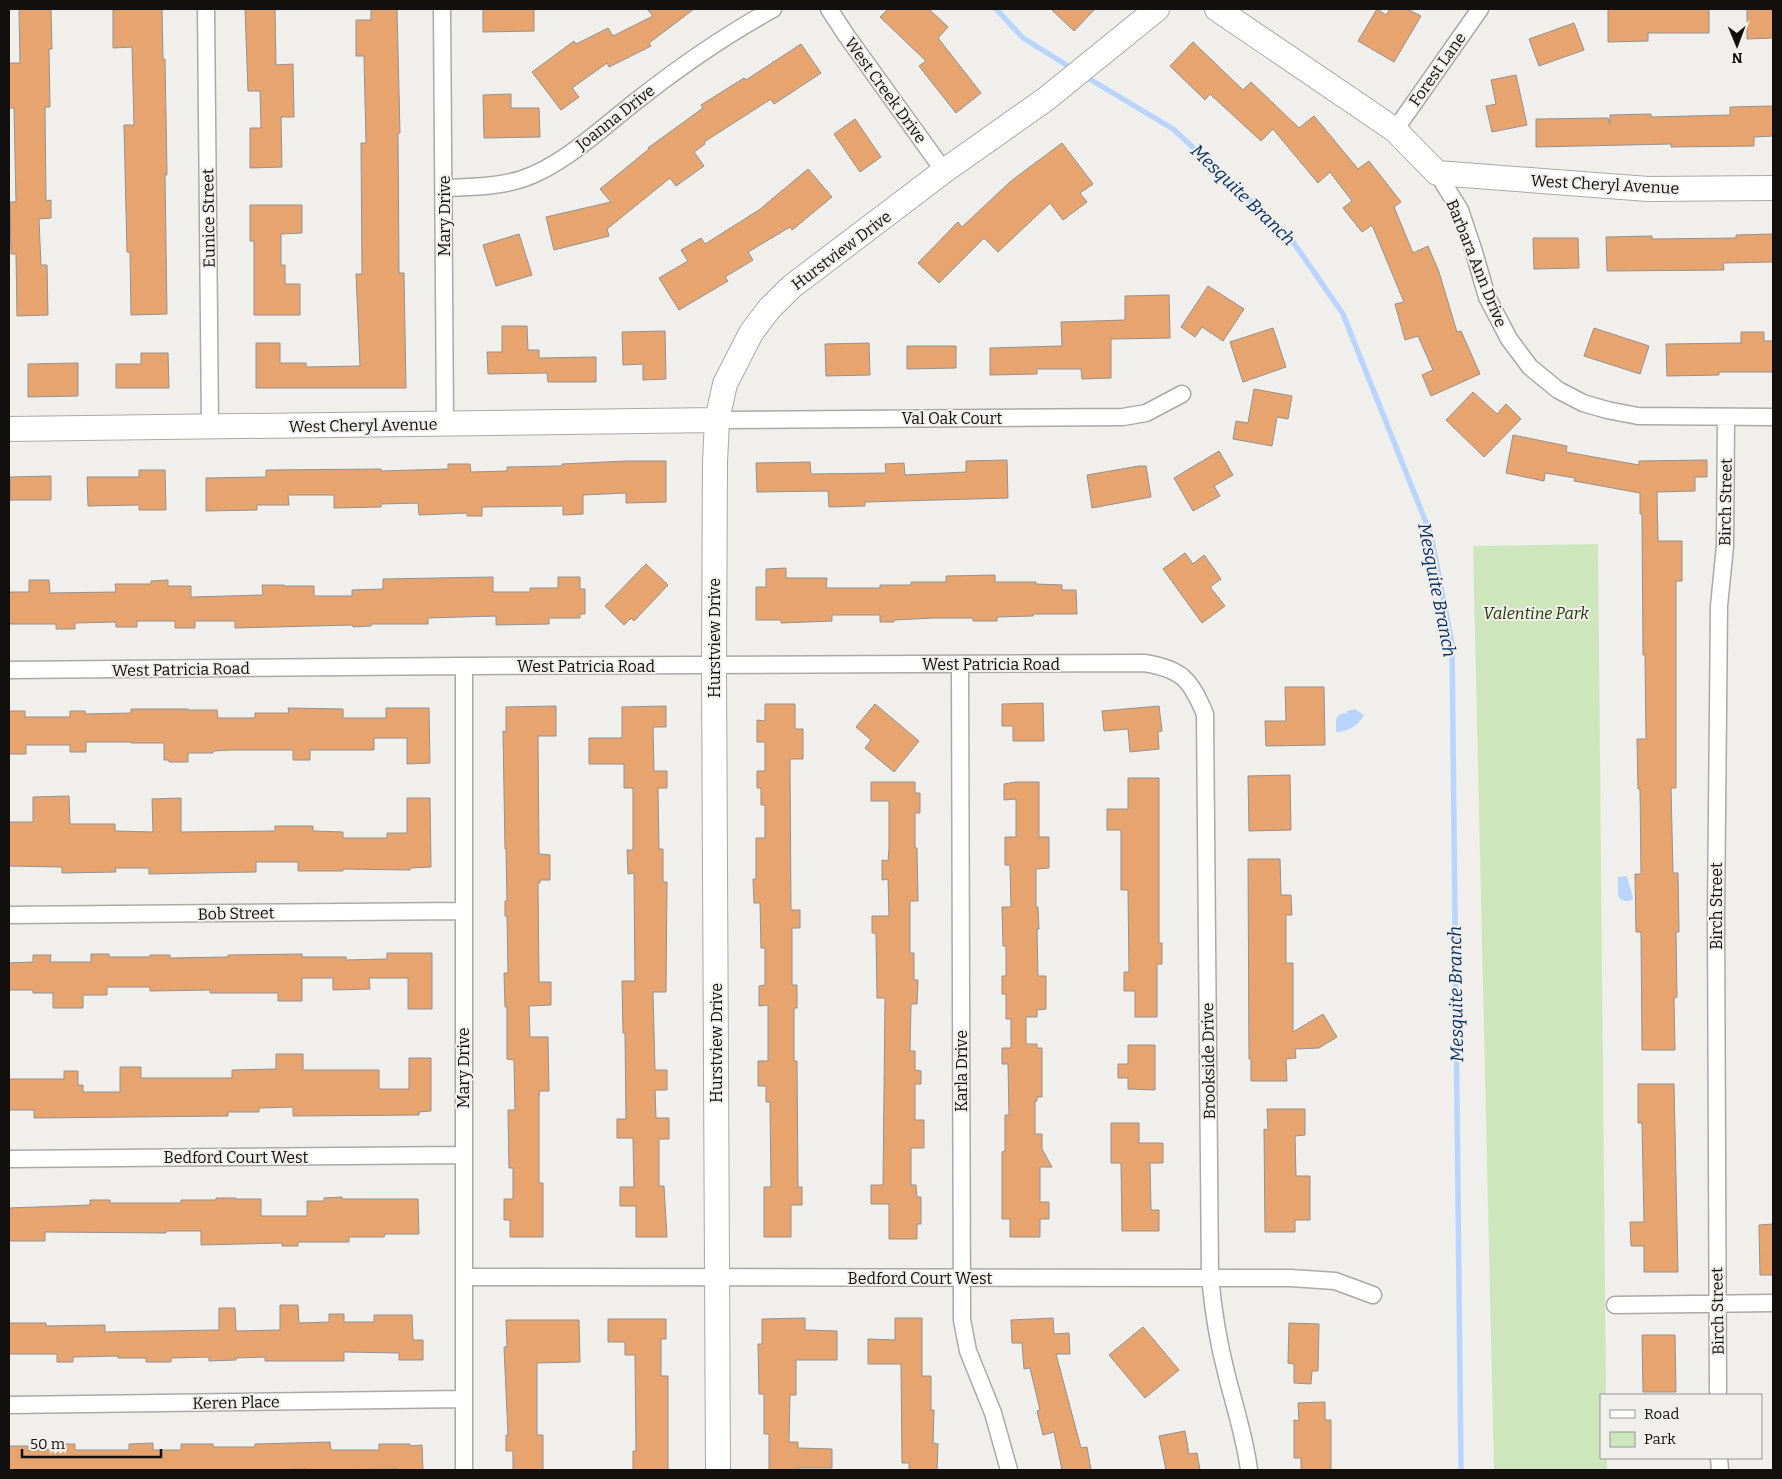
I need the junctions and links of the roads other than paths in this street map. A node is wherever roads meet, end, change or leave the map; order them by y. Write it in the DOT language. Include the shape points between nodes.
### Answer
graph roads {
  1 [pos="206,9"];
  2 [pos="442,9"];
  3 [pos="772,9"];
  4 [pos="829,9"];
  5 [pos="1157,9"];
  6 [pos="1217,9"];
  7 [pos="1480,9"];
  8 [pos="1394,130"];
  9 [pos="944,171"];
  10 [pos="1437,173"];
  11 [pos="444,188"];
  12 [pos="1773,188"];
  13 [pos="1182,394"];
  14 [pos="1773,417"];
  15 [pos="1726,418"];
  16 [pos="717,420"];
  17 [pos="445,424"];
  18 [pos="210,427"];
  19 [pos="9,429"];
  20 [pos="960,664"];
  21 [pos="464,666"];
  22 [pos="714,666"];
  23 [pos="1163,666"];
  24 [pos="9,670"];
  25 [pos="463,911"];
  26 [pos="9,915"];
  27 [pos="463,1155"];
  28 [pos="9,1159"];
  29 [pos="464,1277"];
  30 [pos="718,1277"];
  31 [pos="1210,1277"];
  32 [pos="961,1278"];
  33 [pos="1373,1295"];
  34 [pos="1773,1303"];
  35 [pos="1717,1304"];
  36 [pos="1615,1306"];
  37 [pos="1718,1394"];
  38 [pos="464,1399"];
  39 [pos="9,1405"];
  40 [pos="464,1470"];
  41 [pos="718,1470"];
  42 [pos="1009,1470"];
  43 [pos="1250,1470"];
  1 -- 18 [label="street, Eunice Street"];
  2 -- 11 [label="street, Mary Drive"];
  3 -- 11 [label="street, Joanna Drive" via="667,77 553,165 522,179 486,186"];
  4 -- 9 [label="street, West Creek Drive"];
  5 -- 9 [label="street, Hurstview Drive" via="1064,84"];
  6 -- 8 [label="street, Barbara Ann Drive"];
  7 -- 8 [label="street, Forest Lane"];
  8 -- 10 [label="street, Barbara Ann Drive"];
  9 -- 16 [label="street, Hurstview Drive" via="791,287 769,308 751,332 725,384"];
  10 -- 12 [label="street, West Cheryl Avenue" via="1648,189"];
  10 -- 15 [label="street, Barbara Ann Drive" via="1460,210 1487,297 1509,339 1530,368 1558,390 1583,403 1607,410 1638,416"];
  11 -- 17 [label="street, Mary Drive"];
  13 -- 16 [label="street, Val Oak Court" via="1146,413 1123,417"];
  14 -- 15 [label="street, Barbara Ann Drive"];
  15 -- 35 [label="street, Birch Street" via="1725,546 1719,606 1716,886"];
  16 -- 17 [label="street, West Cheryl Avenue"];
  16 -- 22 [label="street, Hurstview Drive"];
  17 -- 18 [label="street, West Cheryl Avenue"];
  18 -- 19 [label="street, West Cheryl Avenue"];
  20 -- 22 [label="street, West Patricia Road"];
  20 -- 23 [label="street, West Patricia Road" via="1144,663"];
  20 -- 32 [label="street, Karla Drive"];
  21 -- 22 [label="street, West Patricia Road"];
  21 -- 24 [label="street, West Patricia Road"];
  21 -- 25 [label="street, Mary Drive"];
  22 -- 30 [label="street, Hurstview Drive"];
  23 -- 31 [label="street, Brookside Drive" via="1181,674 1196,692 1205,714"];
  25 -- 26 [label="street, Bob Street"];
  25 -- 27 [label="street, Mary Drive"];
  27 -- 28 [label="street, Bedford Court West"];
  27 -- 29 [label="street, Mary Drive"];
  29 -- 30 [label="street, Bedford Court West"];
  29 -- 38 [label="street, Mary Drive"];
  30 -- 32 [label="street, Bedford Court West"];
  30 -- 41 [label="street, Hurstview Drive"];
  31 -- 32 [label="street, Bedford Court West"];
  31 -- 33 [label="street, Bedford Court West" via="1336,1281"];
  31 -- 43 [label="street, Brookside Drive" via="1212,1306"];
  32 -- 42 [label="street, Karla Drive" via="962,1320 968,1351 993,1413"];
  34 -- 35 [label="street"];
  35 -- 36 [label="street"];
  35 -- 37 [label="street, Birch Street"];
  38 -- 39 [label="street, Keren Place"];
  38 -- 40 [label="street, Mary Drive"];
}
